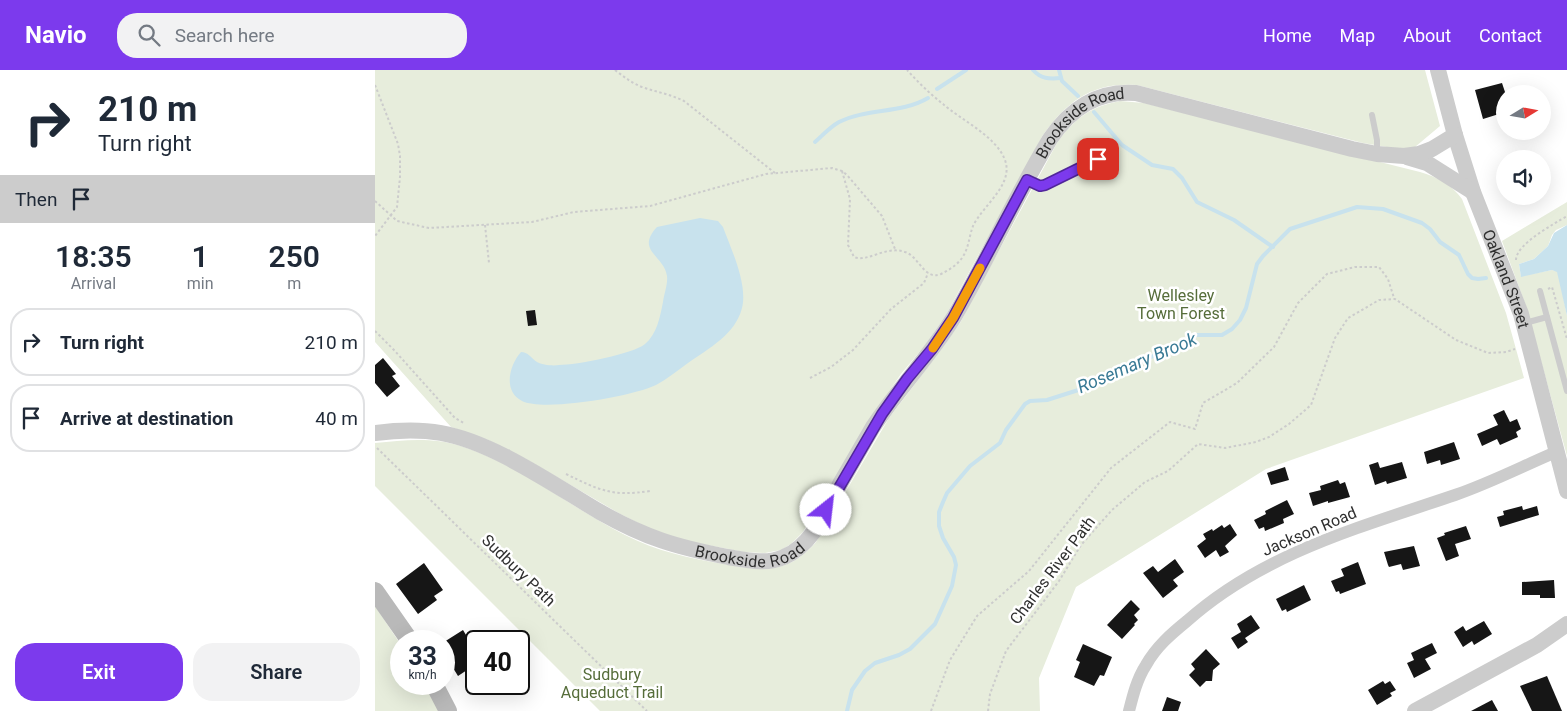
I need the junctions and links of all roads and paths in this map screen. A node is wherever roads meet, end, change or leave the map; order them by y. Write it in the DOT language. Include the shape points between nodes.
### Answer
graph roads {
  1 [pos="615,70"];
  2 [pos="907,70"];
  3 [pos="1438,70"];
  4 [pos="375,85"];
  5 [pos="1373,115"];
  6 [pos="1455,135"];
  7 [pos="1377,154"];
  8 [pos="1404,156"];
  9 [pos="1080,167"];
  10 [pos="842,171"];
  11 [pos="775,173"];
  12 [pos="1027,180"];
  13 [pos="1473,192"];
  14 [pos="375,201"];
  15 [pos="392,216"];
  16 [pos="1567,216"];
  17 [pos="485,225"];
  18 [pos="375,236"];
  19 [pos="895,249"];
  20 [pos="489,264"];
  21 [pos="1516,264"];
  22 [pos="928,273"];
  23 [pos="1540,291"];
  24 [pos="1395,299"];
  25 [pos="1547,317"];
  26 [pos="1524,323"];
  27 [pos="375,331"];
  28 [pos="1566,335"];
  29 [pos="1567,339"];
  30 [pos="1520,348"];
  31 [pos="810,378"];
  32 [pos="1567,391"];
  33 [pos="469,425"];
  34 [pos="375,433"];
  35 [pos="375,446"];
  36 [pos="1556,452"];
  37 [pos="564,472"];
  38 [pos="650,491"];
  39 [pos="1567,491"];
  40 [pos="375,591"];
  41 [pos="1567,624"];
  42 [pos="402,630"];
  43 [pos="440,695"];
  44 [pos="448,711"];
  45 [pos="647,711"];
  46 [pos="931,711"];
  47 [pos="988,711"];
  48 [pos="1129,711"];
  49 [pos="1415,711"];
  1 -- 11 [label="path" via="633,83 684,101"];
  2 -- 22 [label="path" via="943,104 993,143 1002,154 1006,167 1003,182 976,221 961,259 939,275"];
  3 -- 6 [label="street, Oakland Street"];
  4 -- 15 [label="path" via="399,151 397,205"];
  5 -- 7 [label="lane"];
  6 -- 8 [label="street, Brookside Road" via="1426,152"];
  6 -- 13 [label="street, Oakland Street"];
  7 -- 8 [label="street, Brookside Road"];
  7 -- 12 [label="street, Brookside Road" via="1146,95 1120,93 1095,98 1070,114 1050,139"];
  8 -- 13 [label="street, Brookside Road" via="1427,163"];
  9 -- 12 [label="lane" via="1045,185"];
  10 -- 11 [label="path" via="826,168"];
  10 -- 19 [label="path" via="882,216"];
  10 -- 19 [label="path" via="849,199 848,242 852,255 860,258"];
  11 -- 17 [label="path" via="650,206 574,212 532,222"];
  12 -- 34 [label="street, Brookside Road" via="947,328 882,414 813,531 795,551 784,557 772,561 751,560 665,543 618,522 516,463 469,441 427,432"];
  13 -- 26 [label="street, Oakland Street"];
  14 -- 15 [label="path"];
  15 -- 17 [label="path" via="402,223 429,228"];
  15 -- 18 [label="path"];
  16 -- 21 [label="path" via="1524,244 1516,256"];
  17 -- 20 [label="path"];
  19 -- 22 [label="path" via="914,257"];
  22 -- 31 [label="path" via="924,283 891,309 853,350"];
  23 -- 25 [label="lane"];
  23 -- 28 [label="path" via="1552,287"];
  24 -- 30 [label="path" via="1457,340 1488,354"];
  24 -- 46 [label="path" via="1379,266 1355,267 1327,274 1298,303 1274,346 1237,382 1203,403 1195,429 1170,422 1111,468 1029,571 977,616 949,660"];
  24 -- 47 [label="path, Charles River Path" via="1379,300 1348,318 1335,338 1311,405 1289,424 1257,442 1225,448 1197,444 1168,471 1145,482 1112,510 1081,545 1059,581 1005,651 990,694"];
  25 -- 26 [label="lane"];
  25 -- 32 [label="lane"];
  26 -- 36 [label="street, Oakland Street"];
  27 -- 33 [label="path" via="455,418"];
  28 -- 29 [label="path"];
  35 -- 45 [label="path, Sudbury Path"];
  36 -- 39 [label="street, Oakland Street"];
  36 -- 48 [label="street, Jackson Road" via="1457,494 1315,544 1250,576 1207,604 1163,641 1141,673"];
  37 -- 38 [label="path" via="612,493"];
  40 -- 42 [label="main road"];
  41 -- 49 [label="street" via="1537,645"];
  43 -- 44 [label="main road"];
}
